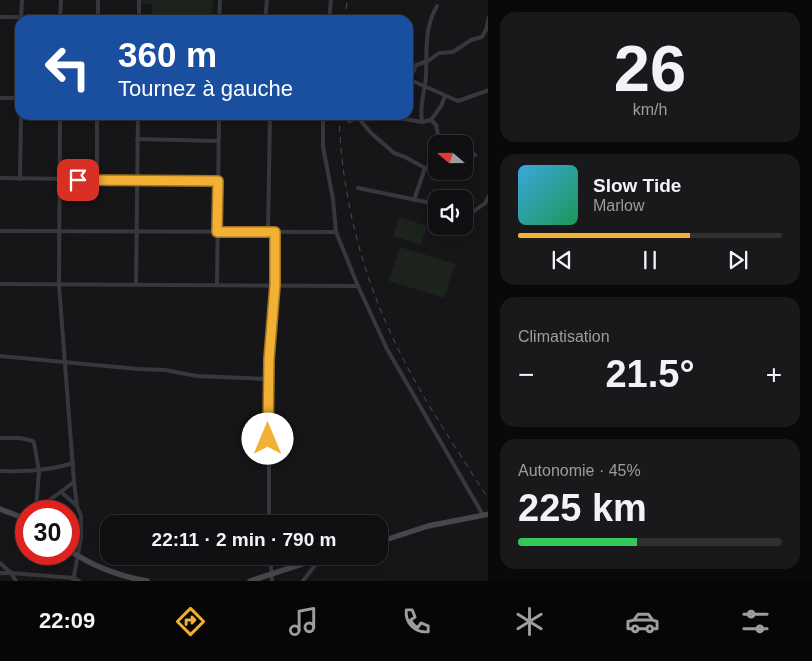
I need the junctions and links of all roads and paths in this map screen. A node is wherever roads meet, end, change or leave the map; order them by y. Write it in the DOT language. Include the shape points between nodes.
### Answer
graph roads {
  1 [pos="22,0"];
  2 [pos="60,0"];
  3 [pos="98,0"];
  4 [pos="139,0"];
  5 [pos="220,0"];
  6 [pos="267,0"];
  7 [pos="331,0"];
  8 [pos="437,6"];
  9 [pos="21,15"];
  10 [pos="60,15"];
  11 [pos="98,15"];
  12 [pos="139,15"];
  13 [pos="220,15"];
  14 [pos="266,15"];
  15 [pos="330,15"];
  16 [pos="0,17"];
  17 [pos="488,17"];
  18 [pos="15,18"];
  19 [pos="425,62"];
  20 [pos="413,73"];
  21 [pos="413,83"];
  22 [pos="424,87"];
  23 [pos="488,90"];
  24 [pos="445,96"];
  25 [pos="0,98"];
  26 [pos="15,98"];
  27 [pos="21,120"];
  28 [pos="60,120"];
  29 [pos="97,120"];
  30 [pos="138,120"];
  31 [pos="218,120"];
  32 [pos="270,120"];
  33 [pos="323,120"];
  34 [pos="360,120"];
  35 [pos="404,120"];
  36 [pos="431,120"];
  37 [pos="422,122"];
  38 [pos="438,135"];
  39 [pos="137,139"];
  40 [pos="218,141"];
  41 [pos="428,167"];
  42 [pos="425,168"];
  43 [pos="0,178"];
  44 [pos="20,179"];
  45 [pos="60,180"];
  46 [pos="96,180"];
  47 [pos="137,180"];
  48 [pos="218,181"];
  49 [pos="358,188"];
  50 [pos="488,196"];
  51 [pos="414,200"];
  52 [pos="428,203"];
  53 [pos="473,212"];
  54 [pos="0,231"];
  55 [pos="60,231"];
  56 [pos="136,231"];
  57 [pos="217,232"];
  58 [pos="268,232"];
  59 [pos="275,232"];
  60 [pos="336,232"];
  61 [pos="0,284"];
  62 [pos="59,285"];
  63 [pos="136,285"];
  64 [pos="217,285"];
  65 [pos="275,285"];
  66 [pos="358,286"];
  67 [pos="0,356"];
  68 [pos="66,361"];
  69 [pos="268,379"];
  70 [pos="0,438"];
  71 [pos="73,463"];
  72 [pos="39,470"];
  73 [pos="0,471"];
  74 [pos="74,482"];
  75 [pos="61,492"];
  76 [pos="36,500"];
  77 [pos="49,500"];
  78 [pos="71,500"];
  79 [pos="77,500"];
  80 [pos="0,509"];
  81 [pos="80,511"];
  82 [pos="485,514"];
  83 [pos="15,515"];
  84 [pos="269,515"];
  85 [pos="388,539"];
  86 [pos="80,544"];
  87 [pos="80,557"];
  88 [pos="0,563"];
  89 [pos="76,565"];
  90 [pos="270,565"];
  91 [pos="304,565"];
  92 [pos="317,565"];
  93 [pos="0,573"];
  94 [pos="11,573"];
  95 [pos="31,575"];
  96 [pos="45,576"];
  97 [pos="271,578"];
  98 [pos="125,579"];
  99 [pos="74,580"];
  100 [pos="16,581"];
  101 [pos="29,581"];
  102 [pos="49,581"];
  103 [pos="79,581"];
  104 [pos="147,581"];
  105 [pos="250,581"];
  106 [pos="303,581"];
  1 -- 9 [label="street"];
  2 -- 10 [label="street"];
  3 -- 11 [label="street"];
  4 -- 12 [label="street"];
  5 -- 13 [label="street"];
  6 -- 14 [label="street"];
  7 -- 15 [label="street"];
  8 -- 19 [label="street" via="428,27"];
  16 -- 18 [label="street"];
  17 -- 19 [label="street" via="482,37 453,52 439,53"];
  19 -- 20 [label="street" via="416,66"];
  19 -- 22 [label="street"];
  21 -- 22 [label="street"];
  22 -- 24 [label="street"];
  22 -- 37 [label="street" via="420,108"];
  23 -- 24 [label="street" via="458,101"];
  24 -- 36 [label="street"];
  25 -- 26 [label="street"];
  27 -- 44 [label="street"];
  28 -- 45 [label="street"];
  29 -- 46 [label="street"];
  30 -- 39 [label="street"];
  31 -- 40 [label="street"];
  32 -- 58 [label="street"];
  33 -- 60 [label="street" via="323,147"];
  34 -- 42 [label="street" via="394,153"];
  35 -- 37 [label="street"];
  36 -- 37 [label="street"];
  36 -- 38 [label="street"];
  39 -- 40 [label="street"];
  39 -- 47 [label="street"];
  40 -- 48 [label="street"];
  41 -- 42 [label="street"];
  42 -- 51 [label="street"];
  43 -- 44 [label="street"];
  44 -- 45 [label="street"];
  45 -- 46 [label="street"];
  45 -- 55 [label="street"];
  46 -- 47 [label="street"];
  47 -- 48 [label="street"];
  47 -- 56 [label="street"];
  48 -- 57 [label="street"];
  49 -- 51 [label="street"];
  50 -- 53 [label="street" via="485,203"];
  51 -- 52 [label="street"];
  54 -- 55 [label="street"];
  55 -- 56 [label="street"];
  55 -- 62 [label="street"];
  56 -- 57 [label="street"];
  56 -- 63 [label="street"];
  57 -- 58 [label="street"];
  57 -- 64 [label="street"];
  58 -- 59 [label="street"];
  59 -- 60 [label="street"];
  59 -- 65 [label="street"];
  60 -- 66 [label="street"];
  61 -- 62 [label="street"];
  62 -- 63 [label="street"];
  62 -- 68 [label="street"];
  63 -- 64 [label="street"];
  64 -- 65 [label="street"];
  65 -- 66 [label="street"];
  65 -- 69 [label="street"];
  66 -- 82 [label="street" via="387,349"];
  67 -- 68 [label="street"];
  68 -- 69 [label="street" via="197,376"];
  68 -- 71 [label="street"];
  69 -- 84 [label="street"];
  70 -- 72 [label="street" via="33,441"];
  71 -- 72 [label="street"];
  71 -- 74 [label="street"];
  72 -- 73 [label="street"];
  72 -- 76 [label="street"];
  74 -- 75 [label="street"];
  74 -- 79 [label="street"];
  75 -- 77 [label="street"];
  75 -- 78 [label="street"];
  80 -- 83 [label="street"];
  81 -- 86 [label="street"];
  82 -- 85 [label="street" via="428,526"];
  87 -- 98 [label="street"];
  88 -- 94 [label="street"];
  89 -- 99 [label="street"];
  90 -- 97 [label="street"];
  91 -- 97 [label="street"];
  92 -- 106 [label="street"];
  93 -- 94 [label="street"];
  94 -- 95 [label="street"];
  94 -- 100 [label="street"];
  95 -- 96 [label="street"];
  95 -- 101 [label="street"];
  96 -- 99 [label="street"];
  96 -- 102 [label="street"];
  97 -- 105 [label="street"];
  98 -- 104 [label="street"];
  99 -- 103 [label="street"];
}
